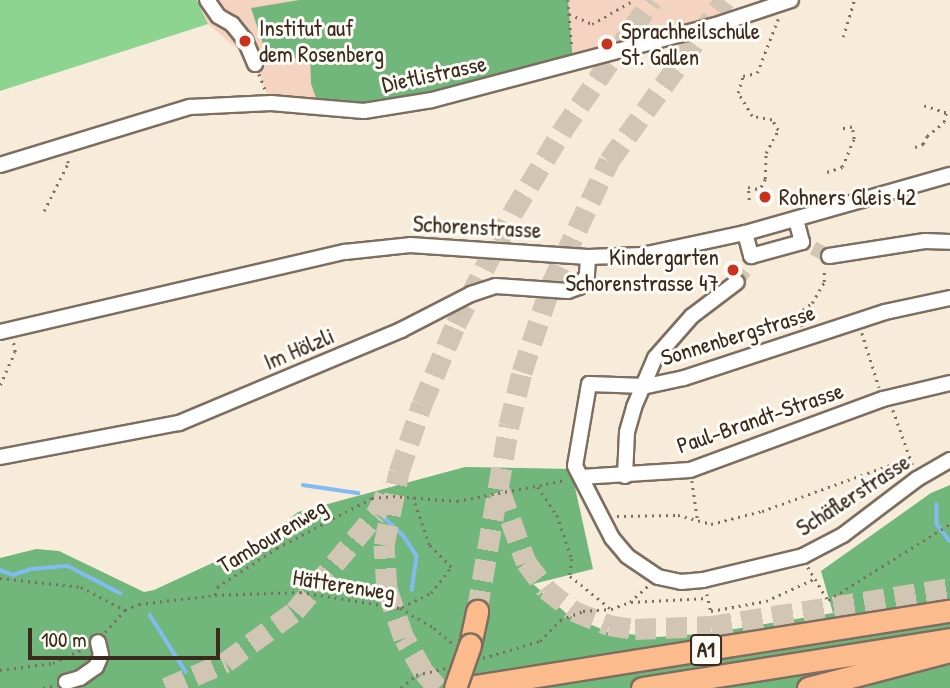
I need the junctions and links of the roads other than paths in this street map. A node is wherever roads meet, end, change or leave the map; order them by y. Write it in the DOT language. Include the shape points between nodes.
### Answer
graph roads {
  1 [pos="207,0"];
  2 [pos="791,0"];
  3 [pos="255,64"];
  4 [pos="0,165"];
  5 [pos="950,175"];
  6 [pos="796,219"];
  7 [pos="745,233"];
  8 [pos="950,242"];
  9 [pos="588,257"];
  10 [pos="830,257"];
  11 [pos="737,282"];
  12 [pos="950,299"];
  13 [pos="0,332"];
  14 [pos="950,383"];
  15 [pos="645,386"];
  16 [pos="0,457"];
  17 [pos="950,460"];
  18 [pos="625,476"];
  19 [pos="581,477"];
  20 [pos="477,611"];
  21 [pos="950,611"];
  22 [pos="950,639"];
  23 [pos="97,642"];
  24 [pos="950,651"];
  25 [pos="66,682"];
  26 [pos="455,688"];
  27 [pos="462,688"];
  28 [pos="642,688"];
  29 [pos="808,688"];
  1 -- 3 [label="street" via="245,40"];
  2 -- 4 [label="street, Dietlistrasse" via="526,77 390,108 364,111 271,103 190,107"];
  5 -- 6 [label="street, Schorenstrasse"];
  6 -- 7 [label="street, Schorenstrasse"];
  6 -- 7 [label="street" via="807,245 749,262"];
  7 -- 9 [label="street, Schorenstrasse" via="642,254"];
  8 -- 10 [label="street" via="925,241"];
  9 -- 13 [label="street, Schorenstrasse" via="410,245 345,252"];
  9 -- 16 [label="street, Im Hölzli" via="587,275 579,287 568,291 496,286 179,423"];
  11 -- 15 [label="street" via="671,338 655,358"];
  12 -- 15 [label="street, Sonnenbergstrasse" via="885,312 752,358"];
  14 -- 18 [label="street, Paul-Brandt-Strasse" via="883,399 690,470"];
  15 -- 18 [label="street" via="626,432"];
  15 -- 19 [label="street, Sonnenbergstrasse" via="589,384 575,466"];
  17 -- 19 [label="street, Schäflerstrasse" via="842,535 803,556 681,582 658,577 627,556"];
  18 -- 19 [label="street, Paul-Brandt-Strasse"];
  20 -- 26 [label="highway, bridge"];
  21 -- 27 [label="highway, A1"];
  22 -- 28 [label="highway, A1"];
  23 -- 25 [label="street" via="102,649 96,667"];
  24 -- 29 [label="highway"];
}
